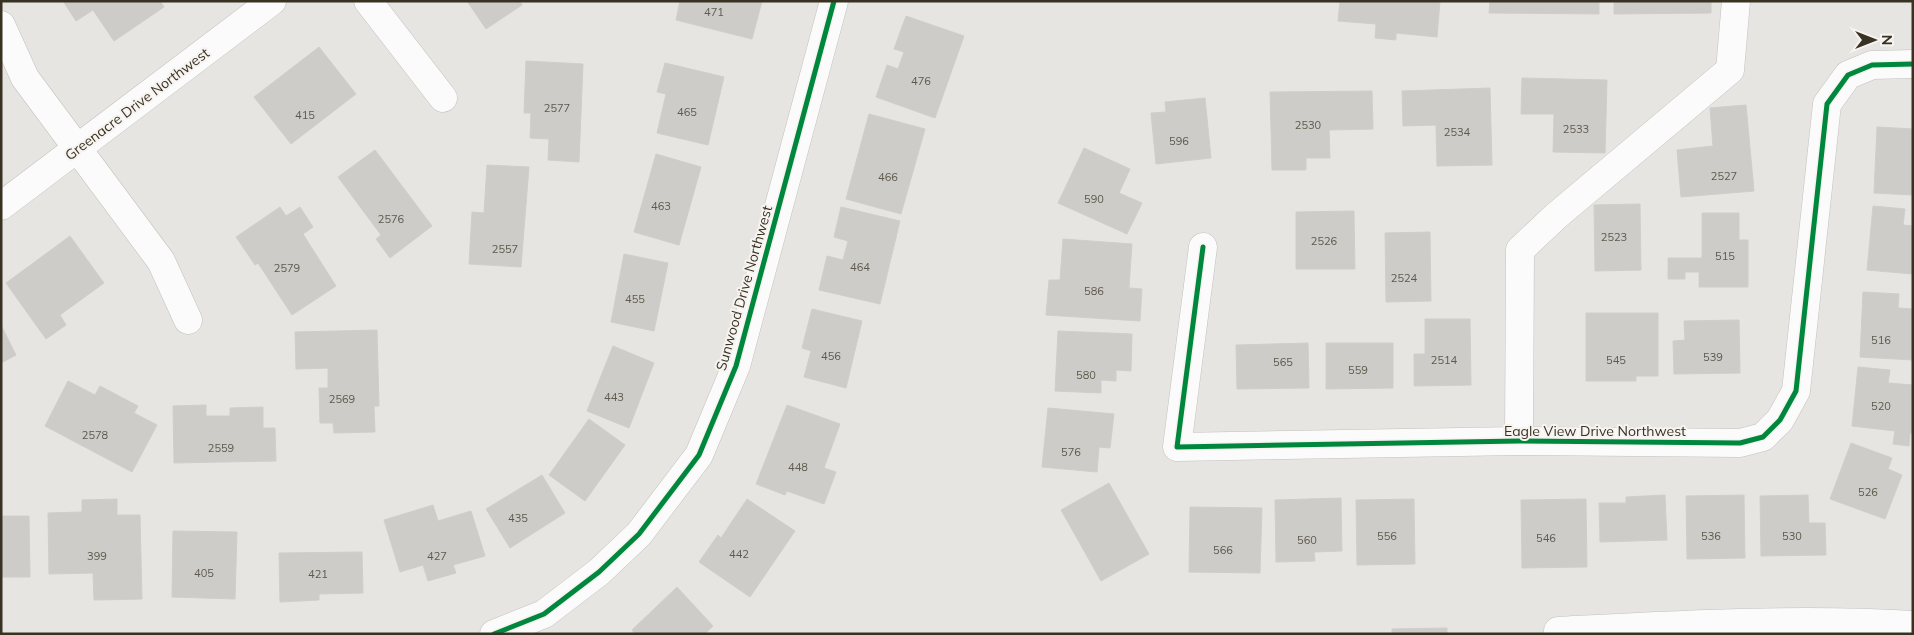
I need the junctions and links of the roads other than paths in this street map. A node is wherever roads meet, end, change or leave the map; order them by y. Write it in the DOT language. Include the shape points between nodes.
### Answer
graph roads {
  1 [pos="272,1"];
  2 [pos="368,1"];
  3 [pos="834,1"];
  4 [pos="1736,1"];
  5 [pos="1,25"];
  6 [pos="1913,64"];
  7 [pos="443,98"];
  8 [pos="78,149"];
  9 [pos="1,206"];
  10 [pos="1203,248"];
  11 [pos="188,320"];
  12 [pos="1519,441"];
  13 [pos="1913,625"];
  14 [pos="1558,632"];
  15 [pos="494,634"];
  1 -- 8 [label="street, Greenacre Drive Northwest"];
  2 -- 7 [label="street"];
  3 -- 15 [label="street, Sunwood Drive Northwest" via="736,366 699,455 639,534 599,572 544,614"];
  4 -- 12 [label="street" via="1730,70 1520,250"];
  5 -- 8 [label="street" via="25,78"];
  6 -- 12 [label="street, Eagle View Drive Northwest" via="1872,65 1848,74 1827,104 1796,391 1780,420 1763,437 1740,443"];
  8 -- 9 [label="street, Greenacre Drive Northwest"];
  8 -- 11 [label="street" via="161,260"];
  10 -- 12 [label="street, Eagle View Drive Northwest" via="1178,446"];
  13 -- 14 [label="street" via="1870,622 1696,624"];
}
